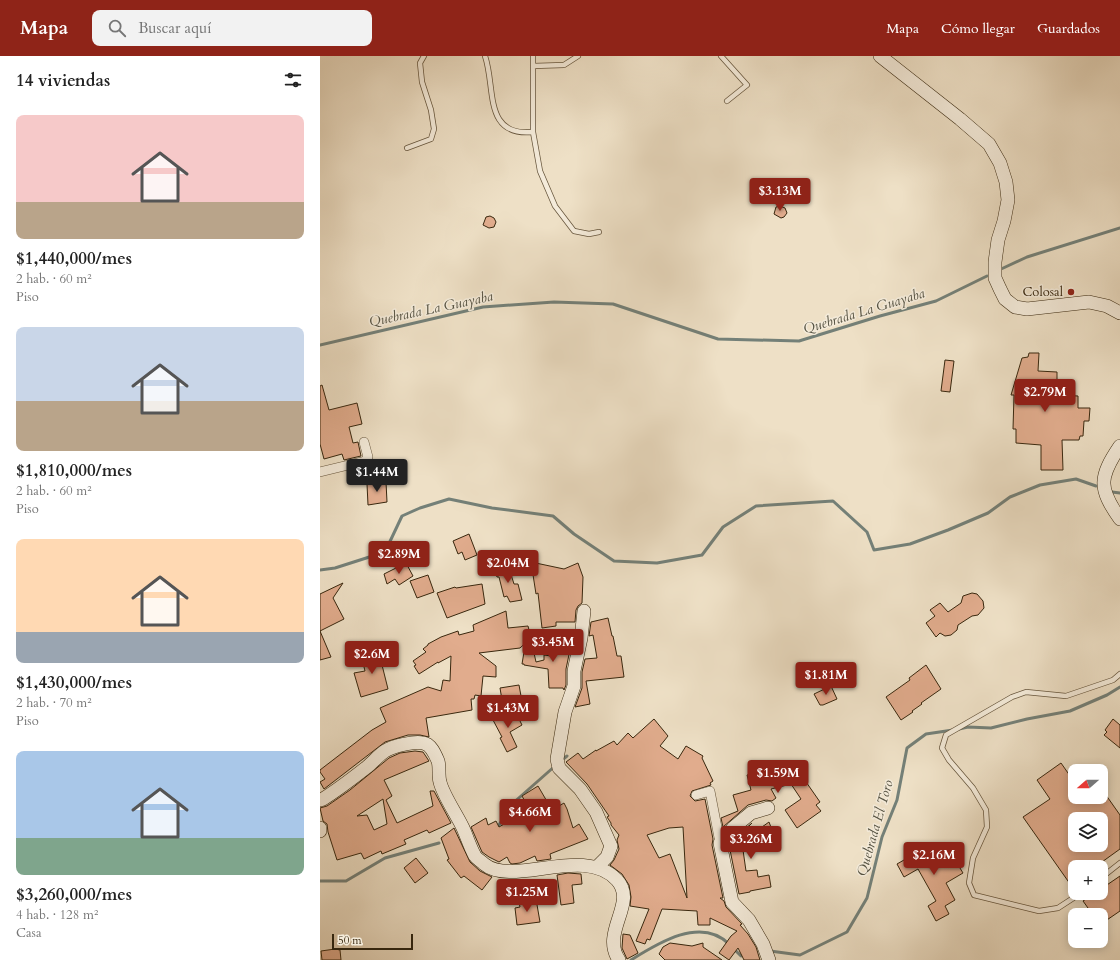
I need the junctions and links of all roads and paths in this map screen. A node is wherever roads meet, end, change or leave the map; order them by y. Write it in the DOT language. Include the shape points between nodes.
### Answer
graph roads {
  1 [pos="424,56"];
  2 [pos="485,56"];
  3 [pos="532,56"];
  4 [pos="578,56"];
  5 [pos="721,56"];
  6 [pos="880,56"];
  7 [pos="532,66"];
  8 [pos="727,101"];
  9 [pos="532,132"];
  10 [pos="407,148"];
  11 [pos="599,232"];
  12 [pos="1120,313"];
  13 [pos="364,442"];
  14 [pos="1120,446"];
  15 [pos="320,472"];
  16 [pos="1120,519"];
  17 [pos="584,611"];
  18 [pos="1120,674"];
  19 [pos="696,795"];
  20 [pos="320,800"];
  21 [pos="768,808"];
  22 [pos="320,828"];
  23 [pos="320,831"];
  24 [pos="720,843"];
  25 [pos="1120,864"];
  26 [pos="597,867"];
  27 [pos="1108,873"];
  28 [pos="1070,900"];
  29 [pos="619,960"];
  30 [pos="769,960"];
  1 -- 10 [label="lane" via="420,63 422,82 434,129 431,139"];
  2 -- 9 [label="lane" via="489,66 497,119 506,128 522,133"];
  3 -- 7 [label="lane"];
  4 -- 7 [label="lane" via="564,65"];
  5 -- 8 [label="lane" via="748,85"];
  6 -- 12 [label="street" via="989,144 1000,163 1008,200 997,247 995,278 1005,299 1015,307 1027,309 1089,302 1107,306"];
  7 -- 9 [label="lane"];
  9 -- 11 [label="lane" via="540,172 555,206 574,232"];
  13 -- 15 [label="street" via="368,457 365,461"];
  14 -- 16 [label="street" via="1109,462 1104,477 1104,488 1110,504"];
  17 -- 26 [label="street" via="574,686 557,759 560,768 580,789 596,812 611,846 607,857"];
  18 -- 28 [label="lane" via="1114,680 1066,696 1026,692 1012,696 946,735 942,748 973,788 986,810 987,827 973,858 969,883 974,895 1039,911 1058,908"];
  19 -- 24 [label="street" via="710,791"];
  20 -- 26 [label="street" via="342,787 386,751 414,742 425,743 438,762 440,782 475,856 487,866 500,871 574,865"];
  21 -- 24 [label="street" via="751,814 733,828"];
  22 -- 23 [label="street"];
  24 -- 30 [label="street" via="732,902 749,920"];
  25 -- 27 [label="lane"];
  26 -- 29 [label="street" via="606,870 618,881 623,892 622,909 613,935 613,946"];
}
